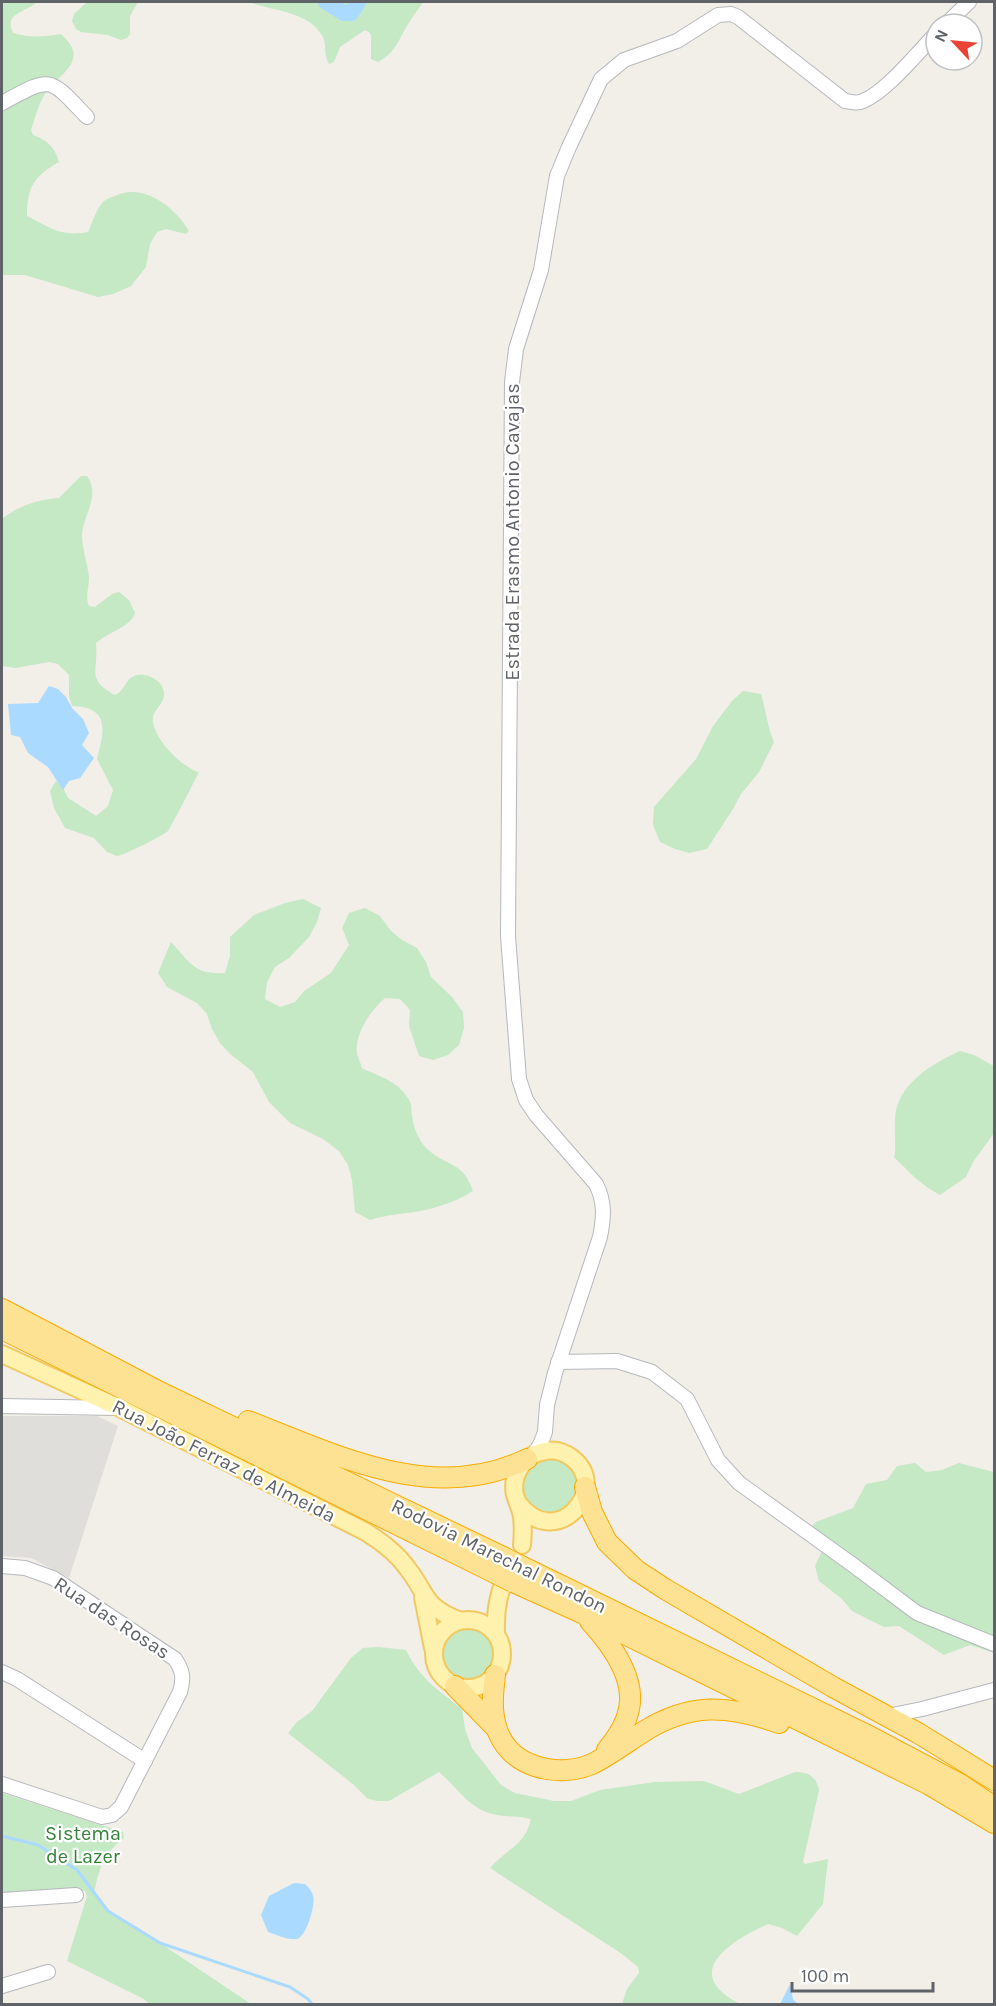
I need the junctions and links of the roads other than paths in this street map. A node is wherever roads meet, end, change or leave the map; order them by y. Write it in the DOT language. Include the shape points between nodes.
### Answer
graph roads {
  1 [pos="718,12"];
  2 [pos="924,46"];
  3 [pos="2,103"];
  4 [pos="87,117"];
  5 [pos="2,1309"];
  6 [pos="2,1329"];
  7 [pos="2,1354"];
  8 [pos="556,1367"];
  9 [pos="160,1392"];
  10 [pos="2,1406"];
  11 [pos="120,1408"];
  12 [pos="545,1432"];
  13 [pos="555,1451"];
  14 [pos="530,1457"];
  15 [pos="585,1487"];
  16 [pos="519,1504"];
  17 [pos="553,1522"];
  18 [pos="522,1545"];
  19 [pos="2,1566"];
  20 [pos="506,1573"];
  21 [pos="423,1596"];
  22 [pos="584,1614"];
  23 [pos="462,1620"];
  24 [pos="496,1633"];
  25 [pos="994,1644"];
  26 [pos="434,1650"];
  27 [pos="2,1672"];
  28 [pos="495,1675"];
  29 [pos="455,1686"];
  30 [pos="994,1690"];
  31 [pos="922,1709"];
  32 [pos="887,1716"];
  33 [pos="496,1728"];
  34 [pos="918,1733"];
  35 [pos="874,1759"];
  36 [pos="145,1761"];
  37 [pos="597,1762"];
  38 [pos="994,1780"];
  39 [pos="2,1784"];
  40 [pos="994,1807"];
  41 [pos="994,1823"];
  42 [pos="76,1895"];
  43 [pos="2,1900"];
  44 [pos="48,1972"];
  45 [pos="2,1986"];
  1 -- 2 [label="street, Estrada Erasmo Antonio Cavajas" via="738,17 845,101 854,103 882,88"];
  1 -- 8 [label="street, Estrada Erasmo Antonio Cavajas" via="677,41 624,60 601,79 558,176 541,270 516,349 512,382 508,936 519,1079 536,1115 596,1184 604,1218"];
  3 -- 4 [label="street" via="37,84 52,84"];
  5 -- 9 [label="highway, Rodovia Marechal Rondon"];
  6 -- 20 [label="highway, Rodovia Marechal Rondon"];
  7 -- 11 [label="main road, Rua João Ferraz de Almeida"];
  8 -- 12 [label="street, Estrada Erasmo Antonio Cavajas"];
  8 -- 25 [label="street" via="617,1361 652,1372 687,1399 718,1460 738,1483 917,1613"];
  9 -- 14 [label="highway" via="197,1401 384,1471 470,1477"];
  9 -- 20 [label="highway, Rodovia Marechal Rondon"];
  10 -- 11 [label="street"];
  11 -- 21 [label="main road, Rua João Ferraz de Almeida" via="381,1542 409,1570"];
  12 -- 13 [label="street"];
  12 -- 14 [label="street"];
  13 -- 14 [label="main road"];
  13 -- 15 [label="main road" via="577,1463"];
  14 -- 16 [label="main road" via="516,1475 514,1485"];
  15 -- 17 [label="main road" via="579,1507"];
  15 -- 32 [label="highway" via="607,1542 636,1570"];
  16 -- 17 [label="main road" via="533,1518"];
  16 -- 18 [label="main road"];
  17 -- 18 [label="main road"];
  18 -- 20 [label="main road"];
  19 -- 36 [label="street, Rua das Rosas" via="26,1568 53,1578 175,1659 182,1670 180,1692"];
  20 -- 22 [label="highway, Rodovia Marechal Rondon"];
  20 -- 23 [label="main road" via="485,1604"];
  20 -- 24 [label="main road" via="496,1609"];
  20 -- 40 [label="highway, Rodovia Marechal Rondon" via="881,1742"];
  21 -- 23 [label="main road, Rua João Ferraz de Almeida" via="438,1611"];
  21 -- 26 [label="main road, Rua João Ferraz de Almeida"];
  22 -- 35 [label="highway, Rodovia Marechal Rondon"];
  22 -- 37 [label="highway" via="618,1659 630,1695 630,1708 620,1733"];
  23 -- 24 [label="main road" via="483,1622"];
  23 -- 26 [label="main road" via="442,1631"];
  24 -- 28 [label="main road" via="503,1650"];
  26 -- 29 [label="main road" via="438,1672"];
  27 -- 36 [label="street"];
  28 -- 29 [label="main road" via="477,1687"];
  28 -- 33 [label="highway"];
  29 -- 33 [label="highway"];
  30 -- 31 [label="street"];
  31 -- 32 [label="street"];
  31 -- 34 [label="street" via="916,1723"];
  32 -- 34 [label="highway"];
  33 -- 37 [label="highway" via="519,1758 544,1769 568,1771"];
  34 -- 38 [label="highway"];
  35 -- 37 [label="highway" via="758,1716 705,1708 657,1723"];
  35 -- 41 [label="highway, Rodovia Marechal Rondon" via="928,1784"];
  36 -- 39 [label="street" via="121,1807 102,1817"];
  42 -- 43 [label="street"];
  44 -- 45 [label="street"];
}
